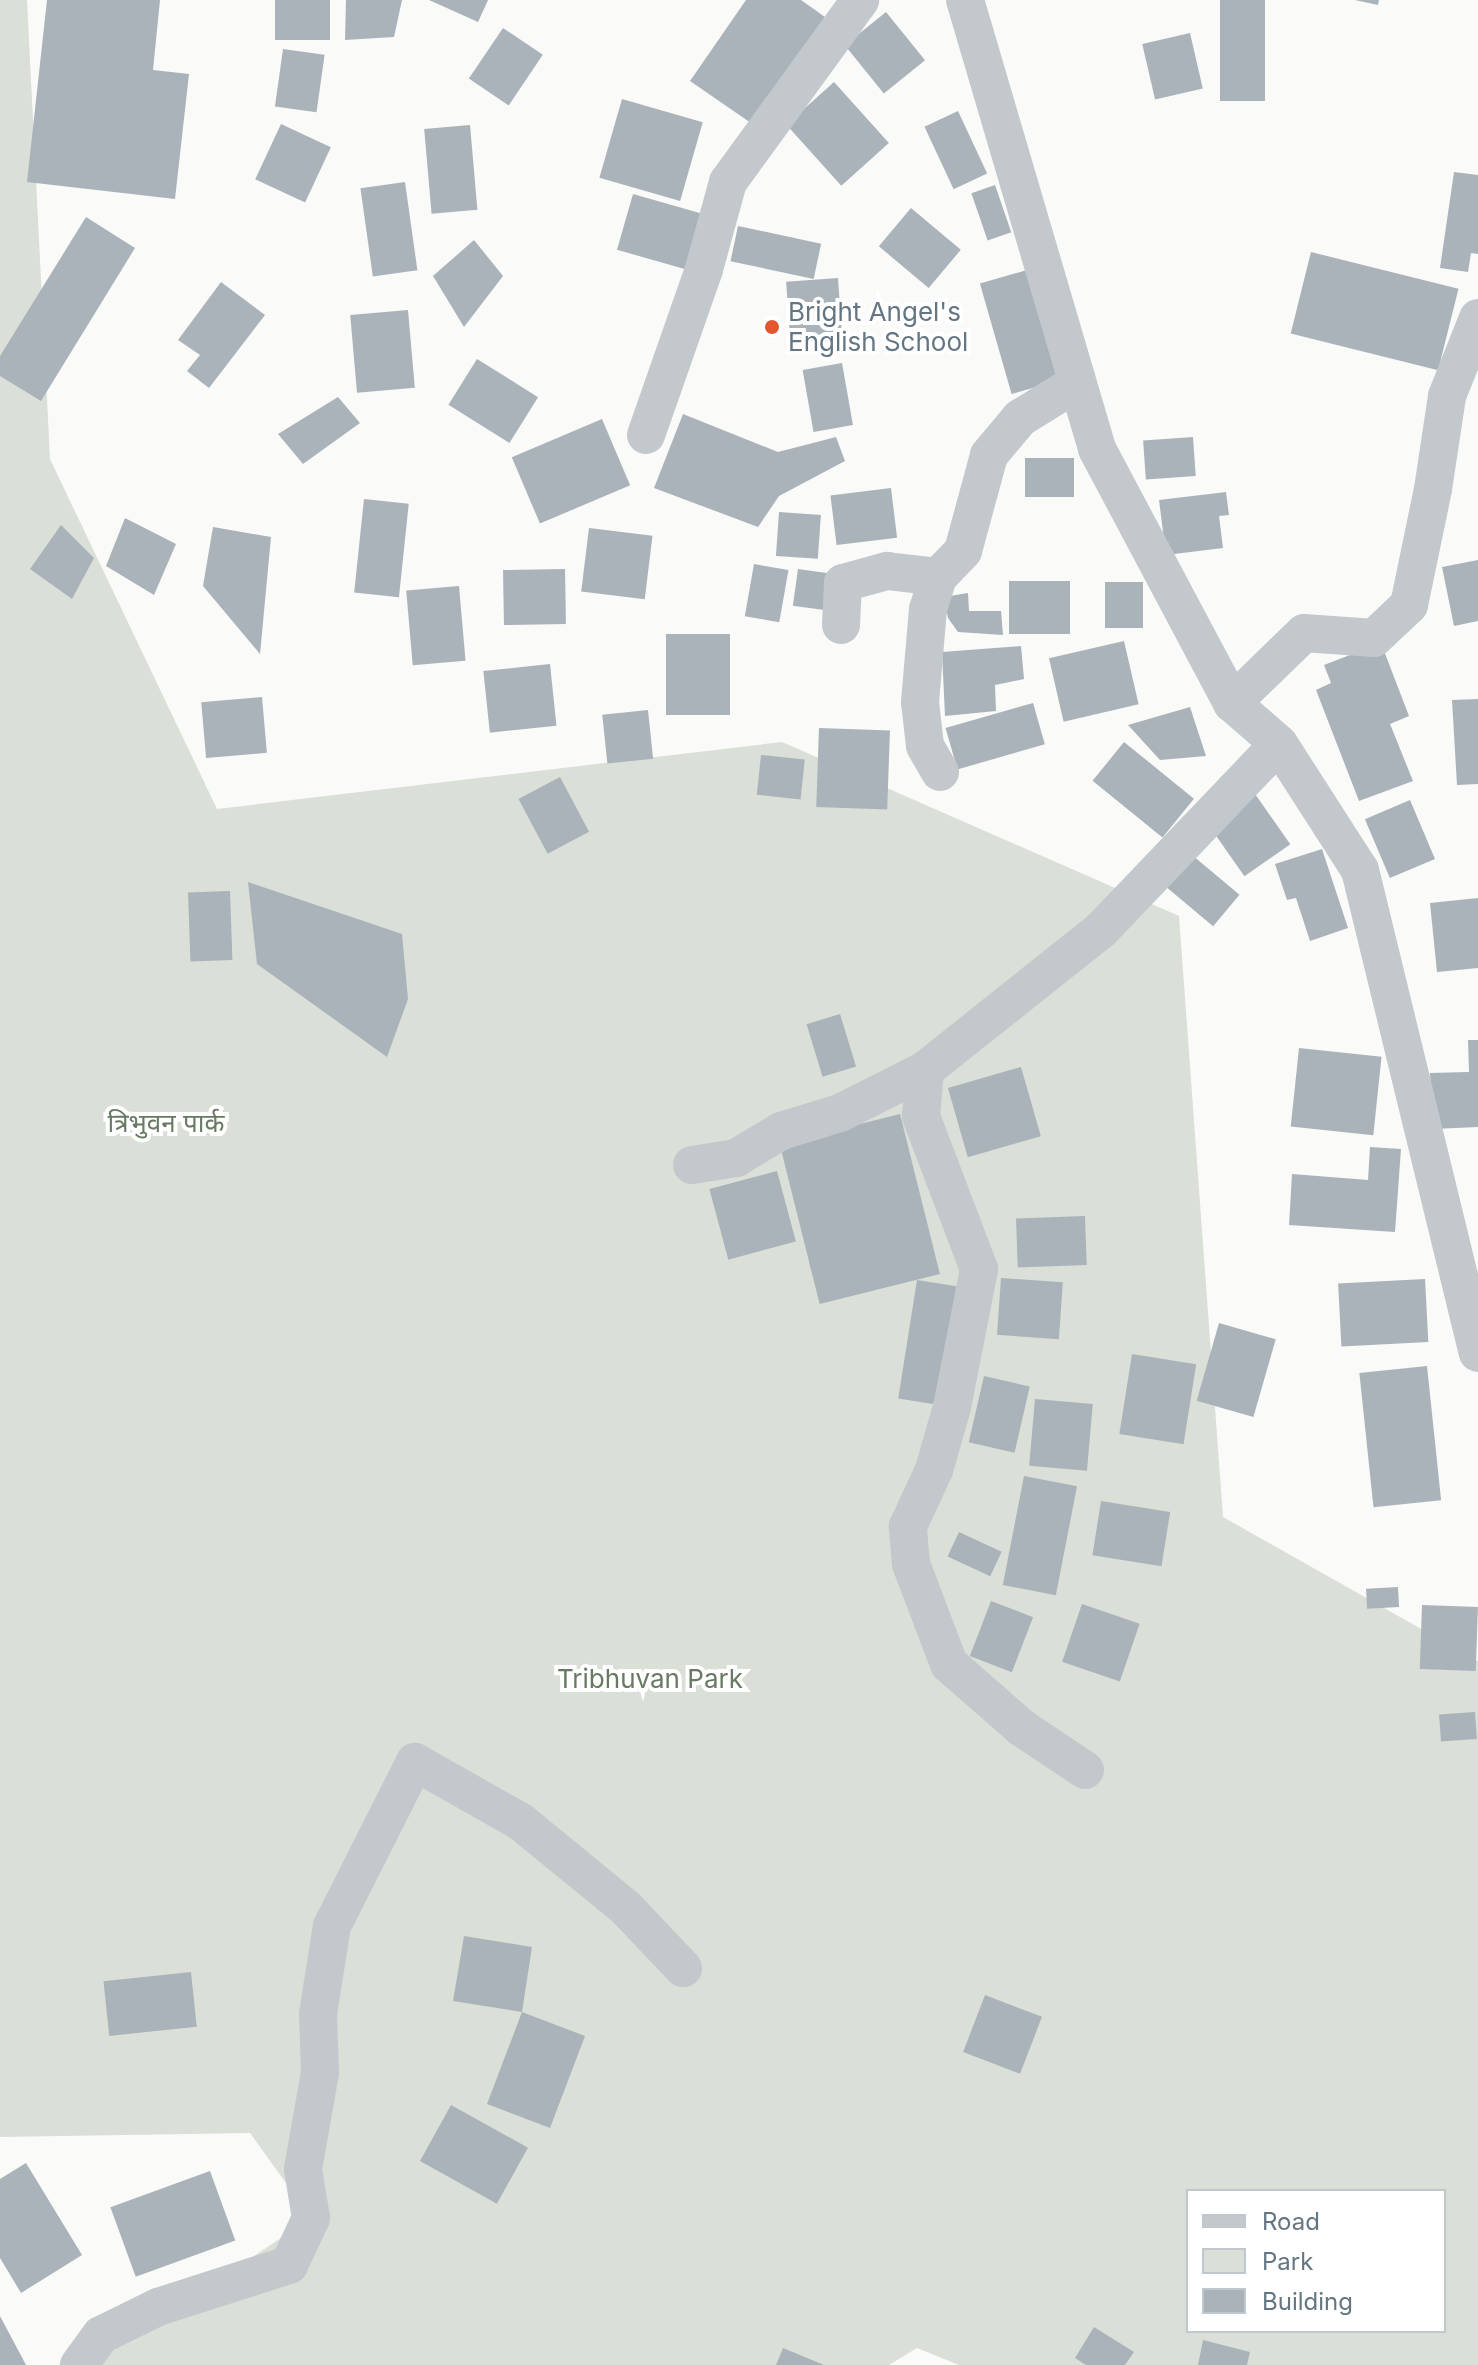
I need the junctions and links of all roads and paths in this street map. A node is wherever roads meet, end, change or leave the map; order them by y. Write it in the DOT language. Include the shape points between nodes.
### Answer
graph roads {
  1 [pos="860,0"];
  2 [pos="965,0"];
  3 [pos="1478,318"];
  4 [pos="1077,383"];
  5 [pos="646,435"];
  6 [pos="938,577"];
  7 [pos="841,625"];
  8 [pos="1232,703"];
  9 [pos="1279,744"];
  10 [pos="940,772"];
  11 [pos="925,1070"];
  12 [pos="692,1165"];
  13 [pos="1478,1353"];
  14 [pos="1085,1770"];
  15 [pos="683,1968"];
  16 [pos="79,2365"];
  1 -- 5 [label="street" via="728,182"];
  2 -- 4 [label="street"];
  3 -- 8 [label="street" via="1447,396 1409,605 1374,638 1304,633"];
  4 -- 6 [label="street" via="1020,418 989,455 963,551"];
  4 -- 8 [label="street" via="1097,449"];
  6 -- 7 [label="street" via="887,571 843,583"];
  6 -- 10 [label="street" via="928,609 920,702 925,746"];
  8 -- 9 [label="street"];
  9 -- 11 [label="street" via="1101,930"];
  9 -- 13 [label="street" via="1360,870"];
  11 -- 12 [label="street" via="840,1113 781,1131 736,1158"];
  11 -- 14 [label="street" via="921,1116 979,1269 952,1407 934,1470 908,1526 911,1564 949,1664 1022,1728"];
  15 -- 16 [label="street" via="626,1908 521,1822 415,1762 332,1926 318,2014 320,2073 303,2169 311,2218 289,2265 158,2307 101,2335"];
}
